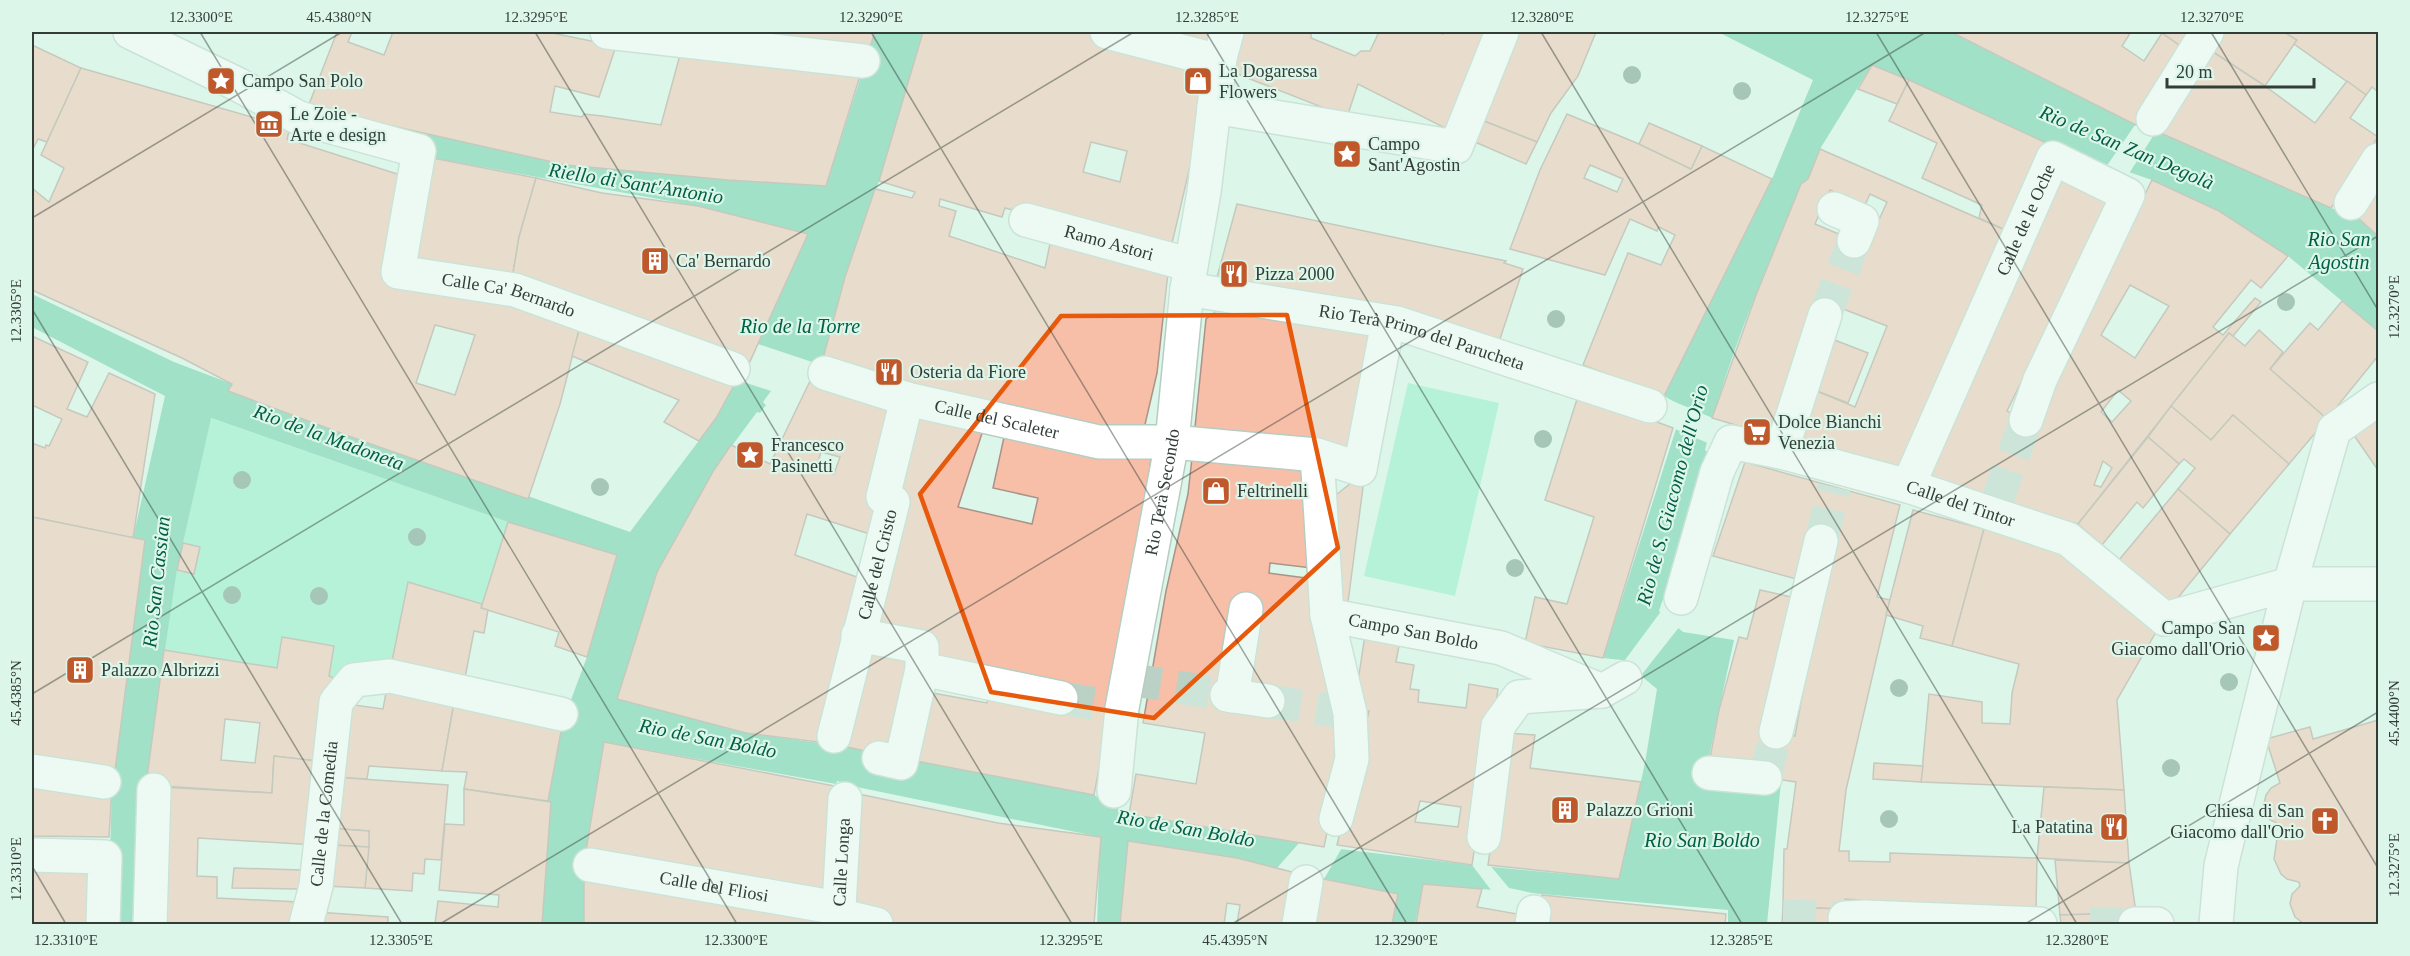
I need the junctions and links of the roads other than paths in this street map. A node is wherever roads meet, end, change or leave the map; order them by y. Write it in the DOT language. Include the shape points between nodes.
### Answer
graph roads {
  1 [pos="130,32"];
  2 [pos="607,32"];
  3 [pos="1107,32"];
  4 [pos="1502,32"];
  5 [pos="2207,32"];
  6 [pos="1224,45"];
  7 [pos="863,61"];
  8 [pos="1214,107"];
  9 [pos="2153,119"];
  10 [pos="2379,160"];
  11 [pos="2351,203"];
  12 [pos="1834,209"];
  13 [pos="1026,220"];
  14 [pos="1854,240"];
  15 [pos="1189,277"];
  16 [pos="1825,315"];
  17 [pos="1388,322"];
  18 [pos="733,369"];
  19 [pos="825,374"];
  20 [pos="907,399"];
  21 [pos="2379,399"];
  22 [pos="1650,406"];
  23 [pos="2026,420"];
  24 [pos="1172,442"];
  25 [pos="1781,452"];
  26 [pos="1315,455"];
  27 [pos="1360,469"];
  28 [pos="1908,486"];
  29 [pos="1319,506"];
  30 [pos="1821,541"];
  31 [pos="2290,584"];
  32 [pos="2379,584"];
  33 [pos="1681,598"];
  34 [pos="1246,609"];
  35 [pos="1327,615"];
  36 [pos="1362,621"];
  37 [pos="858,635"];
  38 [pos="921,669"];
  39 [pos="1061,698"];
  40 [pos="1268,701"];
  41 [pos="1350,713"];
  42 [pos="561,714"];
  43 [pos="1776,732"];
  44 [pos="834,736"];
  45 [pos="879,758"];
  46 [pos="32,771"];
  47 [pos="1715,777"];
  48 [pos="1765,778"];
  49 [pos="104,782"];
  50 [pos="154,790"];
  51 [pos="1114,791"];
  52 [pos="845,799"];
  53 [pos="1336,819"];
  54 [pos="1484,837"];
  55 [pos="32,855"];
  56 [pos="590,865"];
  57 [pos="1306,882"];
  58 [pos="838,916"];
  59 [pos="1845,918"];
  60 [pos="103,924"];
  61 [pos="150,924"];
  62 [pos="306,924"];
  63 [pos="876,924"];
  64 [pos="1299,924"];
  65 [pos="2040,924"];
  66 [pos="2135,924"];
  67 [pos="2157,924"];
  68 [pos="2216,924"];
  1 -- 18 [label="street, Calle Ca' Bernardo" via="299,118 419,151 398,272 515,290"];
  2 -- 7 [label="street"];
  3 -- 6 [label="street" via="1215,60"];
  4 -- 8 [label="street" via="1456,147"];
  5 -- 9 [label="street"];
  6 -- 8 [label="street"];
  8 -- 15 [label="street, Rio Terà Secondo"];
  10 -- 11 [label="street"];
  12 -- 14 [label="street" via="1862,221"];
  13 -- 15 [label="street, Ramo Astori"];
  15 -- 17 [label="street, Rio Terà Primo del Parucheta"];
  15 -- 24 [label="street, Rio Terà Secondo"];
  16 -- 25 [label="street"];
  17 -- 22 [label="street, Rio Terà Primo del Parucheta"];
  17 -- 27 [label="street"];
  19 -- 20 [label="street, Calle del Scaleter"];
  20 -- 24 [label="street, Calle del Scaleter" via="1099,442"];
  20 -- 37 [label="street, Calle del Cristo" via="883,497 893,502"];
  21 -- 31 [label="street" via="2334,430"];
  23 -- 28 [label="street, Calle de le Oche" via="2040,380 2128,195 2053,158"];
  24 -- 26 [label="street, Calle del Scaleter"];
  24 -- 51 [label="street, Rio Terà Secondo" via="1122,708"];
  25 -- 28 [label="street, Calle del Tintor" via="1837,477"];
  25 -- 33 [label="street, Calle del Tintor" via="1731,442 1717,472"];
  26 -- 27 [label="street, Calle del Scaleter"];
  26 -- 29 [label="street, Campo San Boldo"];
  27 -- 29 [label="street"];
  28 -- 31 [label="street, Calle del Tintor" via="1995,507 2068,539 2164,619"];
  29 -- 35 [label="street, Campo San Boldo"];
  30 -- 43 [label="street"];
  31 -- 32 [label="street"];
  31 -- 68 [label="street" via="2221,866"];
  34 -- 40 [label="street" via="1229,695"];
  35 -- 36 [label="street, Campo San Boldo"];
  35 -- 41 [label="street"];
  36 -- 41 [label="street"];
  36 -- 54 [label="street, Campo San Boldo" via="1500,648 1614,685 1519,697 1498,726"];
  37 -- 38 [label="street" via="922,646"];
  37 -- 44 [label="street, Calle del Cristo"];
  38 -- 39 [label="street"];
  38 -- 45 [label="street" via="901,763"];
  41 -- 53 [label="street" via="1352,759"];
  42 -- 62 [label="street, Calle de la Comedia" via="390,676 354,680 336,702 316,886"];
  46 -- 49 [label="street"];
  47 -- 48 [label="street"];
  50 -- 61 [label="street"];
  52 -- 58 [label="street, Calle Longa"];
  55 -- 60 [label="street" via="105,857"];
  56 -- 58 [label="street, Calle del Fliosi"];
  57 -- 64 [label="street"];
  58 -- 63 [label="street, Calle del Fliosi"];
  59 -- 65 [label="street"];
  66 -- 67 [label="street"];
}
